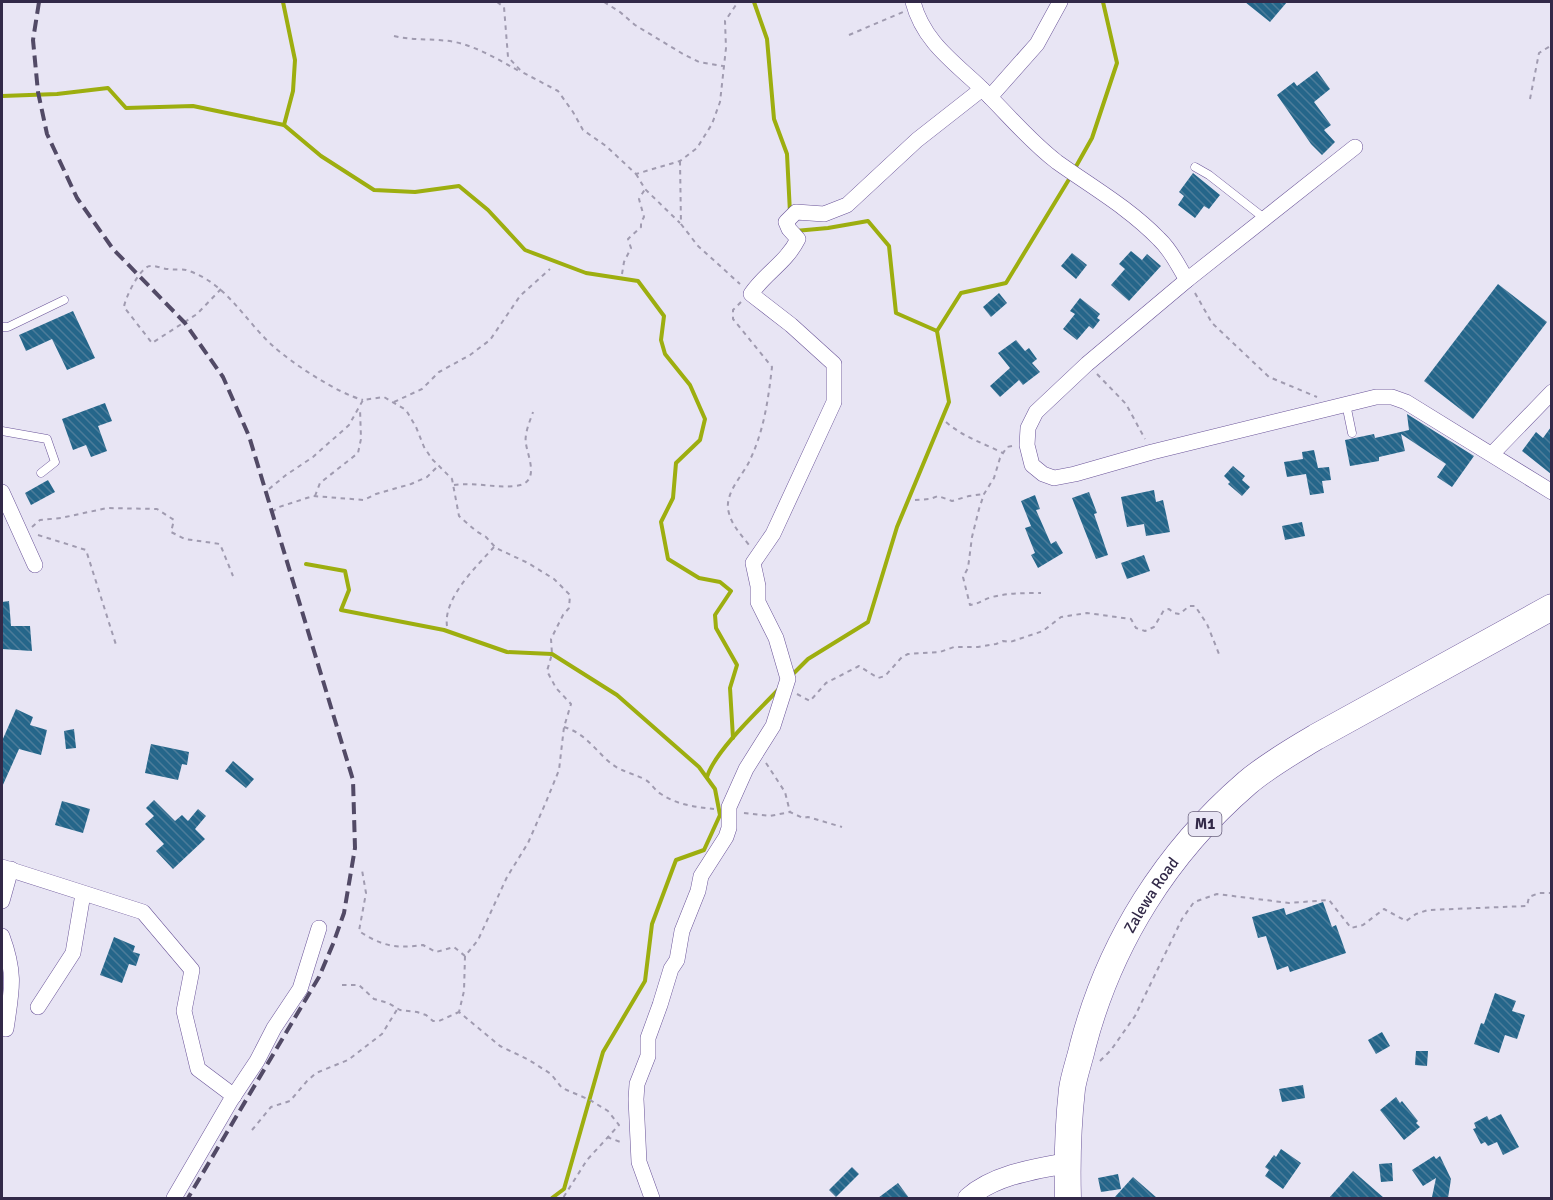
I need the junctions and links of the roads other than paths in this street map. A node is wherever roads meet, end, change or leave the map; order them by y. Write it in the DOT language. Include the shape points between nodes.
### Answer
graph roads {
  1 [pos="1060,2"];
  2 [pos="913,4"];
  3 [pos="986,93"];
  4 [pos="1355,147"];
  5 [pos="1195,167"];
  6 [pos="1264,218"];
  7 [pos="1187,280"];
  8 [pos="64,300"];
  9 [pos="2,327"];
  10 [pos="1551,392"];
  11 [pos="1344,405"];
  12 [pos="2,431"];
  13 [pos="1352,433"];
  14 [pos="1492,454"];
  15 [pos="41,473"];
  16 [pos="2,492"];
  17 [pos="1551,492"];
  18 [pos="35,565"];
  19 [pos="1551,607"];
  20 [pos="6,868"];
  21 [pos="83,894"];
  22 [pos="2,901"];
  23 [pos="319,928"];
  24 [pos="2,936"];
  25 [pos="38,1007"];
  26 [pos="6,1029"];
  27 [pos="234,1096"];
  28 [pos="1067,1163"];
  29 [pos="174,1198"];
  30 [pos="652,1198"];
  31 [pos="968,1198"];
  32 [pos="1068,1198"];
  1 -- 3 [label="street" via="1037,44"];
  2 -- 3 [label="street" via="938,50"];
  3 -- 7 [label="street" via="1057,162 1105,194 1160,239"];
  3 -- 30 [label="street" via="917,140 847,205 824,214 796,212 790,216 786,222 798,239 791,253 751,294 834,364 834,402 772,534 753,563 758,602 776,638 788,679 773,726 737,788 721,847 701,876 682,931 677,960 648,1038 648,1056 637,1084 636,1100 639,1162"];
  4 -- 6 [label="street"];
  5 -- 6 [label="lane"];
  6 -- 7 [label="street"];
  7 -- 11 [label="street" via="1036,412 1028,428 1027,445 1032,465 1043,474 1054,478 1075,474"];
  8 -- 9 [label="lane"];
  10 -- 14 [label="street"];
  11 -- 13 [label="lane"];
  11 -- 14 [label="street" via="1392,397 1407,402"];
  12 -- 15 [label="lane" via="47,439 55,462"];
  14 -- 17 [label="street"];
  16 -- 18 [label="street"];
  19 -- 28 [label="highway, Zalewa Road / M1" via="1281,759 1249,781 1183,848 1148,894 1123,937 1091,1015 1072,1087"];
  20 -- 21 [label="street"];
  20 -- 22 [label="street"];
  21 -- 25 [label="street" via="73,953"];
  21 -- 27 [label="street" via="143,912 192,970 184,1011 198,1069"];
  23 -- 27 [label="street" via="300,989"];
  24 -- 26 [label="street" via="11,961 13,988"];
  27 -- 29 [label="street"];
  28 -- 31 [label="street" via="1036,1168 991,1183"];
  28 -- 32 [label="highway, Zalewa Road / M1"];
}
